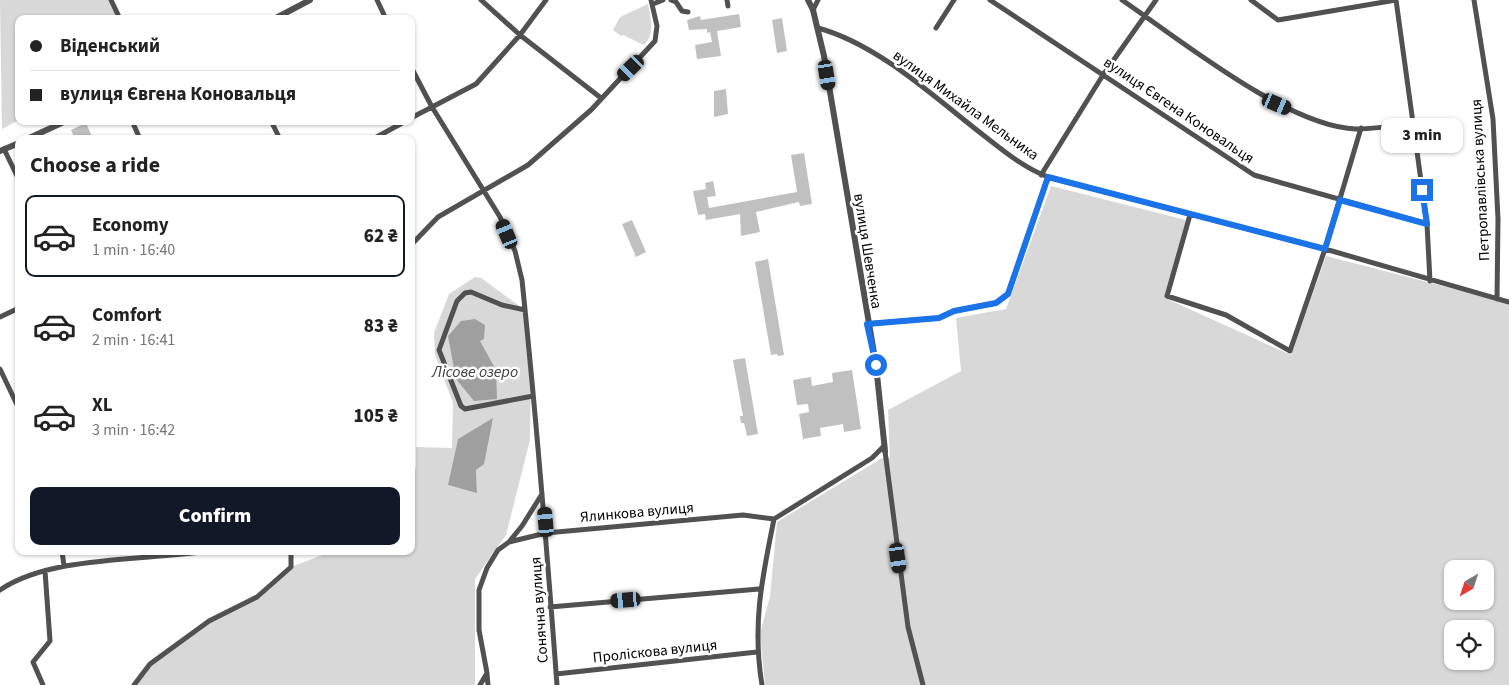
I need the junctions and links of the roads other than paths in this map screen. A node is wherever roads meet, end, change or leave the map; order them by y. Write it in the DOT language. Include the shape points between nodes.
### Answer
graph roads {
  1 [pos="111,0"];
  2 [pos="310,0"];
  3 [pos="377,0"];
  4 [pos="481,0"];
  5 [pos="546,0"];
  6 [pos="662,0"];
  7 [pos="671,0"];
  8 [pos="727,0"];
  9 [pos="808,0"];
  10 [pos="818,0"];
  11 [pos="954,0"];
  12 [pos="990,0"];
  13 [pos="1122,0"];
  14 [pos="1156,0"];
  15 [pos="1251,0"];
  16 [pos="1396,0"];
  17 [pos="1474,0"];
  18 [pos="652,2"];
  19 [pos="728,6"];
  20 [pos="813,10"];
  21 [pos="688,12"];
  22 [pos="118,15"];
  23 [pos="282,15"];
  24 [pos="384,15"];
  25 [pos="1145,16"];
  26 [pos="818,28"];
  27 [pos="936,28"];
  28 [pos="520,34"];
  29 [pos="415,75"];
  30 [pos="1103,75"];
  31 [pos="601,98"];
  32 [pos="432,107"];
  33 [pos="415,116"];
  34 [pos="1413,124"];
  35 [pos="57,125"];
  36 [pos="399,125"];
  37 [pos="1361,128"];
  38 [pos="36,135"];
  39 [pos="380,135"];
  40 [pos="15,144"];
  41 [pos="2,150"];
  42 [pos="15,173"];
  43 [pos="1041,174"];
  44 [pos="1048,177"];
  45 [pos="482,191"];
  46 [pos="1340,200"];
  47 [pos="1190,215"];
  48 [pos="1427,224"];
  49 [pos="415,241"];
  50 [pos="1325,249"];
  51 [pos="1430,281"];
  52 [pos="1497,299"];
  53 [pos="1509,302"];
  54 [pos="15,310"];
  55 [pos="525,310"];
  56 [pos="0,317"];
  57 [pos="867,324"];
  58 [pos="0,369"];
  59 [pos="533,396"];
  60 [pos="15,401"];
  61 [pos="884,448"];
  62 [pos="543,494"];
  63 [pos="774,519"];
  64 [pos="546,533"];
  65 [pos="509,542"];
  66 [pos="63,555"];
  67 [pos="169,555"];
  68 [pos="291,555"];
  69 [pos="64,566"];
  70 [pos="45,571"];
  71 [pos="759,589"];
  72 [pos="0,590"];
  73 [pos="550,606"];
  74 [pos="757,652"];
  75 [pos="487,673"];
  76 [pos="556,674"];
  77 [pos="43,685"];
  78 [pos="134,685"];
  79 [pos="480,685"];
  80 [pos="488,685"];
  81 [pos="557,685"];
  82 [pos="762,685"];
  83 [pos="923,685"];
  1 -- 22 [label="street"];
  2 -- 23 [label="street"];
  3 -- 24 [label="street"];
  4 -- 28 [label="street"];
  5 -- 28 [label="street"];
  6 -- 18 [label="street"];
  7 -- 21 [label="street" via="682,12"];
  8 -- 19 [label="street"];
  9 -- 20 [label="street, вулиця Шевченка"];
  10 -- 20 [label="street"];
  11 -- 27 [label="street"];
  12 -- 30 [label="street, вулиця Євгена Коновальця"];
  13 -- 25 [label="street"];
  14 -- 25 [label="street"];
  15 -- 16 [label="street" via="1278,20"];
  16 -- 34 [label="street"];
  17 -- 52 [label="street, Петропавлівська вулиця" via="1492,120 1498,219"];
  18 -- 31 [label="street" via="655,41"];
  20 -- 26 [label="street, вулиця Шевченка"];
  25 -- 30 [label="street"];
  25 -- 37 [label="street" via="1277,104 1332,125"];
  26 -- 43 [label="street, вулиця Михайла Мельника" via="834,32 870,50 1016,160"];
  26 -- 57 [label="street, вулиця Шевченка"];
  28 -- 31 [label="street"];
  28 -- 32 [label="street" via="476,84"];
  29 -- 32 [label="street, Сонячна вулиця"];
  30 -- 43 [label="street"];
  30 -- 46 [label="street, вулиця Євгена Коновальця" via="1254,175"];
  31 -- 45 [label="street" via="528,166"];
  32 -- 33 [label="street"];
  32 -- 45 [label="street, Сонячна вулиця"];
  34 -- 37 [label="street"];
  34 -- 48 [label="street"];
  35 -- 38 [label="street"];
  36 -- 39 [label="street"];
  37 -- 46 [label="street"];
  40 -- 41 [label="street"];
  41 -- 42 [label="street"];
  43 -- 44 [label="street, вулиця Михайла Мельника"];
  44 -- 47 [label="street, вулиця Михайла Мельника"];
  44 -- 57 [label="street" via="1008,294 996,303 954,311 939,318"];
  45 -- 49 [label="street" via="438,217"];
  45 -- 55 [label="street, Сонячна вулиця" via="500,217 514,252 522,280"];
  46 -- 48 [label="street, вулиця Євгена Коновальця"];
  46 -- 50 [label="street"];
  47 -- 50 [label="street, вулиця Михайла Мельника"];
  47 -- 50 [label="street" via="1167,296 1226,315 1290,351"];
  48 -- 51 [label="street"];
  50 -- 51 [label="street, вулиця Михайла Мельника"];
  51 -- 52 [label="street, вулиця Михайла Мельника"];
  52 -- 53 [label="street, вулиця Михайла Мельника"];
  54 -- 56 [label="street"];
  55 -- 59 [label="street, Сонячна вулиця"];
  55 -- 59 [label="street" via="465,292 457,301 439,350 465,409"];
  57 -- 61 [label="street, вулиця Шевченка" via="881,405"];
  58 -- 60 [label="street"];
  59 -- 62 [label="street, Сонячна вулиця"];
  61 -- 63 [label="street"];
  61 -- 83 [label="street, вулиця Шевченка" via="908,628"];
  62 -- 64 [label="street, Сонячна вулиця"];
  62 -- 65 [label="street"];
  63 -- 64 [label="street, Ялинкова вулиця" via="743,514"];
  63 -- 71 [label="street"];
  64 -- 65 [label="street, Ялинкова вулиця"];
  64 -- 73 [label="street, Сонячна вулиця"];
  65 -- 75 [label="street" via="498,550 479,590 480,630"];
  66 -- 69 [label="street"];
  67 -- 69 [label="street"];
  68 -- 78 [label="street" via="292,567 258,597 209,621 150,664"];
  69 -- 70 [label="street"];
  70 -- 72 [label="street" via="13,581"];
  70 -- 77 [label="street" via="50,640 32,662"];
  71 -- 73 [label="street"];
  71 -- 74 [label="street"];
  73 -- 76 [label="street, Сонячна вулиця"];
  74 -- 76 [label="street, Проліскова вулиця"];
  74 -- 82 [label="street"];
  75 -- 79 [label="street"];
  75 -- 80 [label="street"];
  76 -- 81 [label="street, Сонячна вулиця"];
}
